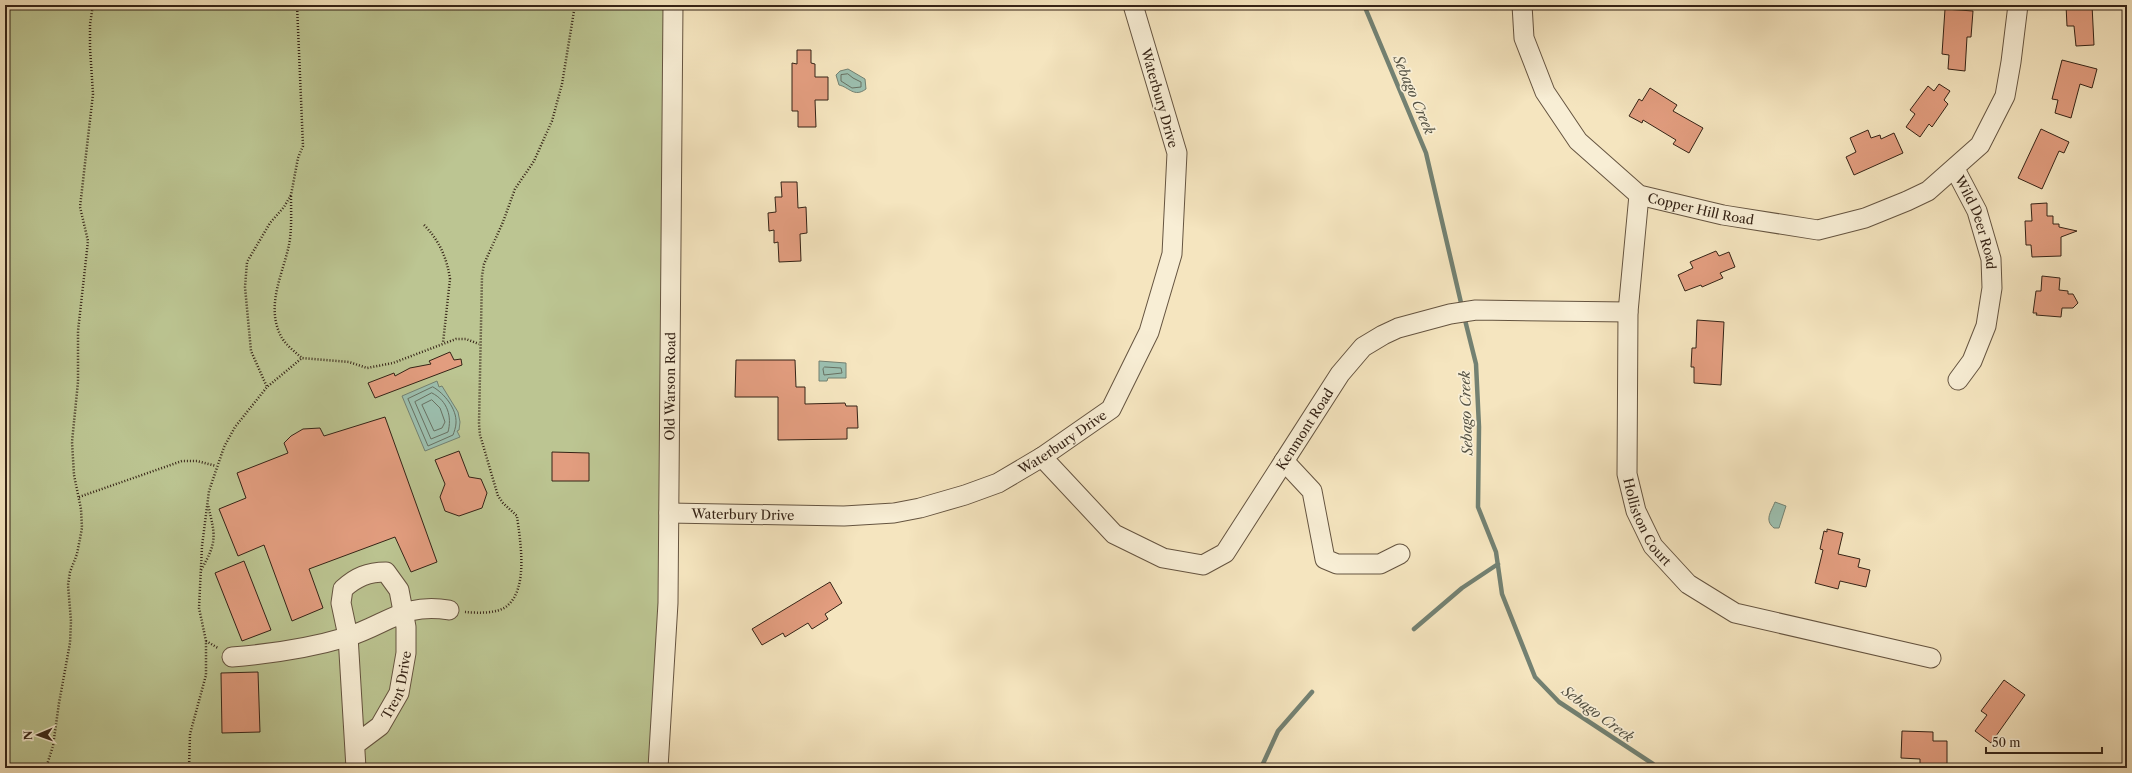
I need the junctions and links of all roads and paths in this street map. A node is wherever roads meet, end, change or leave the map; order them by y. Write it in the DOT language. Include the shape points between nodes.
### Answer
graph roads {
  1 [pos="93,5"];
  2 [pos="297,5"];
  3 [pos="575,5"];
  4 [pos="673,5"];
  5 [pos="1132,5"];
  6 [pos="1522,5"];
  7 [pos="2018,5"];
  8 [pos="1955,169"];
  9 [pos="291,195"];
  10 [pos="1639,195"];
  11 [pos="424,225"];
  12 [pos="1628,312"];
  13 [pos="443,343"];
  14 [pos="480,344"];
  15 [pos="302,358"];
  16 [pos="1958,380"];
  17 [pos="267,387"];
  18 [pos="1042,457"];
  19 [pos="1284,461"];
  20 [pos="216,466"];
  21 [pos="79,497"];
  22 [pos="207,503"];
  23 [pos="669,513"];
  24 [pos="1400,554"];
  25 [pos="200,570"];
  26 [pos="449,610"];
  27 [pos="403,612"];
  28 [pos="348,636"];
  29 [pos="232,657"];
  30 [pos="1931,658"];
  31 [pos="356,744"];
  32 [pos="46,768"];
  33 [pos="189,768"];
  34 [pos="356,768"];
  35 [pos="658,768"];
  1 -- 21 [label="path" via="90,24 93,94 80,207 88,241 78,331 78,382 72,442 74,475"];
  2 -- 9 [label="path" via="304,136"];
  3 -- 14 [label="path" via="562,84 552,121 537,156 515,189 504,222 484,264"];
  4 -- 23 [label="street, Old Warson Road"];
  5 -- 18 [label="street, Waterbury Drive" via="1177,153 1172,254 1149,332 1111,409"];
  6 -- 10 [label="street, Copper Hill Road" via="1524,38 1545,92 1578,141"];
  7 -- 8 [label="street, Wild Deer Road" via="2005,96 1980,145"];
  8 -- 10 [label="street, Copper Hill Road" via="1928,191 1907,201 1865,218 1818,230 1723,215"];
  8 -- 16 [label="street, Wild Deer Road" via="1977,211 1991,259 1992,288 1986,326 1972,361"];
  9 -- 15 [label="path" via="289,245 276,286 275,311 279,332 288,346"];
  9 -- 17 [label="path" via="247,262 245,287 252,351"];
  10 -- 12 [label="street, Holliston Court"];
  11 -- 13 [label="path" via="439,244 449,269"];
  12 -- 19 [label="street, Kenmont Road" via="1476,310 1398,328 1363,347 1340,374"];
  12 -- 30 [label="street, Holliston Court" via="1626,474 1636,511 1653,546 1688,584 1735,613"];
  13 -- 14 [label="path" via="462,338"];
  13 -- 15 [label="path" via="393,363 368,368 349,362"];
  14 -- 26 [label="path" via="480,435 498,496 517,516 521,552 520,582 515,596 507,606 484,613"];
  15 -- 17 [label="path"];
  17 -- 20 [label="path" via="235,427"];
  18 -- 19 [label="street, Kenmont Road" via="1114,534 1163,558 1202,565 1225,553"];
  18 -- 23 [label="street, Waterbury Drive" via="998,483 965,495 894,513 844,516"];
  19 -- 24 [label="street" via="1312,491 1325,559 1337,564 1380,564"];
  20 -- 21 [label="path" via="198,461 182,461"];
  20 -- 22 [label="path"];
  21 -- 32 [label="path" via="82,528 68,585 70,644 54,746"];
  22 -- 25 [label="path"];
  22 -- 25 [label="path" via="215,532 212,546"];
  23 -- 35 [label="street, Old Warson Road" via="668,603"];
  25 -- 33 [label="path" via="199,608 206,641 206,675 190,734"];
  26 -- 27 [label="street" via="420,608"];
  27 -- 28 [label="street"];
  27 -- 28 [label="street, Trent Drive" via="399,590 386,572 370,572 352,580 342,589"];
  27 -- 31 [label="street, Trent Drive" via="406,653 399,692 380,726"];
  28 -- 29 [label="street" via="266,654"];
  28 -- 31 [label="street"];
  31 -- 34 [label="street"];
}
